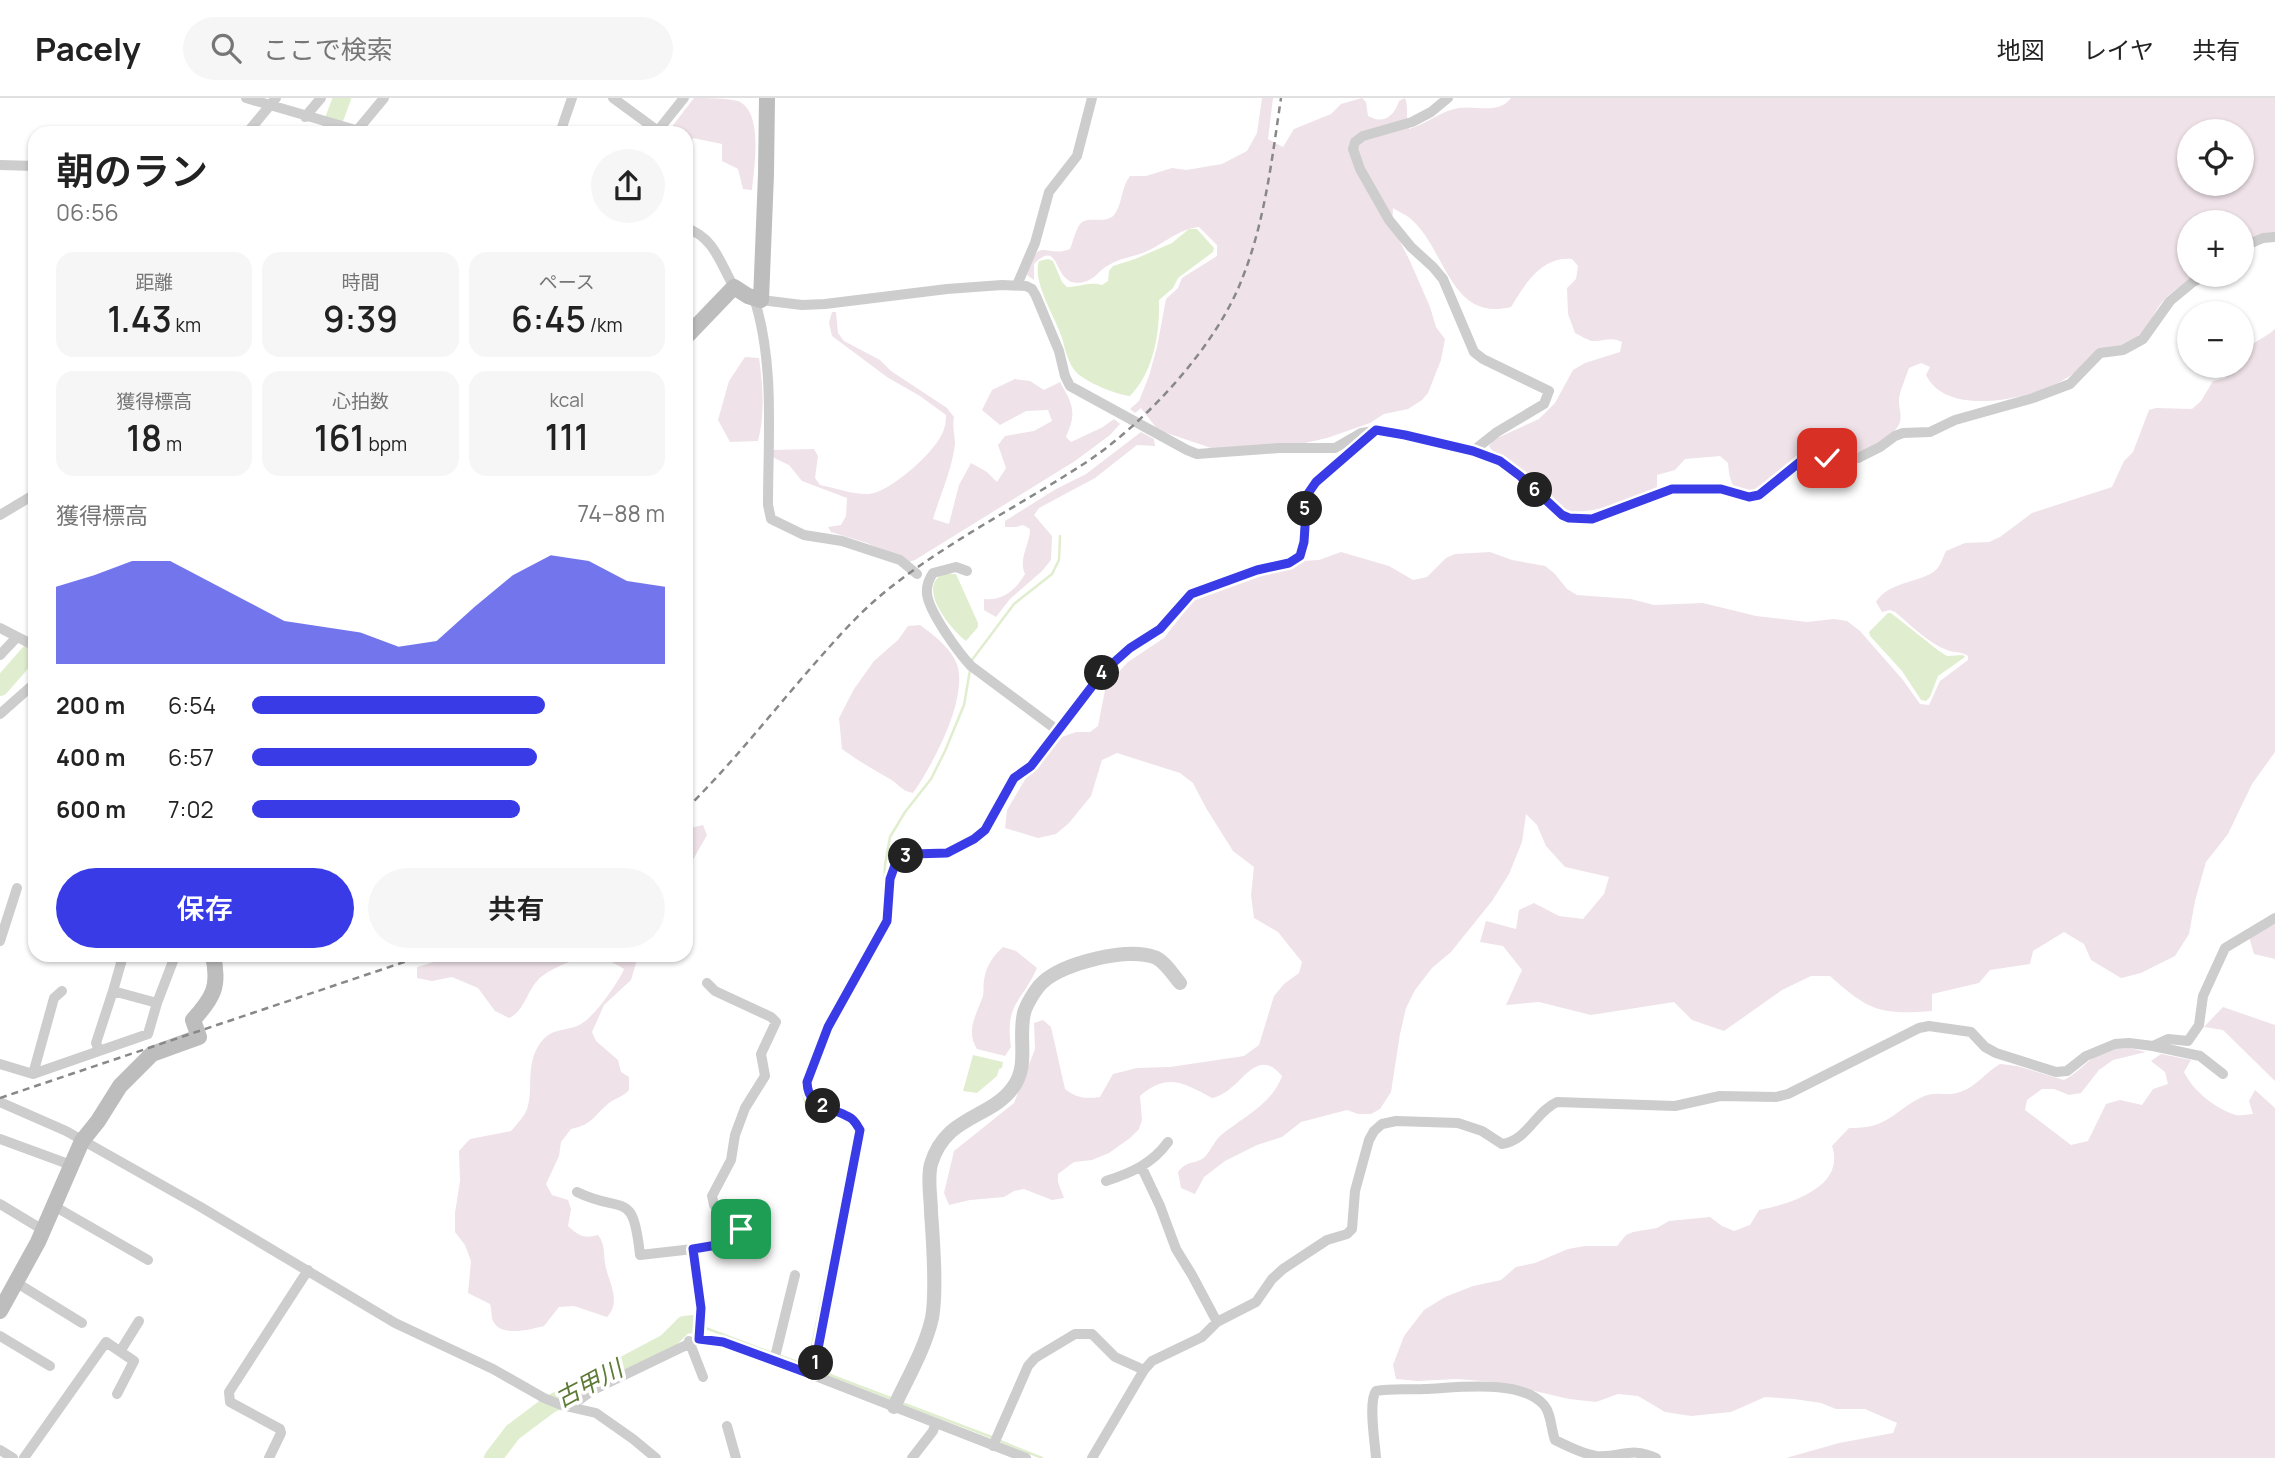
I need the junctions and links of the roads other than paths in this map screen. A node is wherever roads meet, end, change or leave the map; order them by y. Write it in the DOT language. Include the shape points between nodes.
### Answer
graph roads {
  1 [pos="246,98"];
  2 [pos="321,98"];
  3 [pos="384,98"];
  4 [pos="613,98"];
  5 [pos="684,98"];
  6 [pos="766,98"];
  7 [pos="1092,98"];
  8 [pos="1448,98"];
  9 [pos="570,99"];
  10 [pos="273,102"];
  11 [pos="308,118"];
  12 [pos="253,126"];
  13 [pos="336,126"];
  14 [pos="361,126"];
  15 [pos="563,126"];
  16 [pos="649,126"];
  17 [pos="662,126"];
  18 [pos="0,164"];
  19 [pos="28,166"];
  20 [pos="693,232"];
  21 [pos="2275,237"];
  22 [pos="2254,242"];
  23 [pos="1017,285"];
  24 [pos="734,287"];
  25 [pos="2187,287"];
  26 [pos="758,299"];
  27 [pos="693,330"];
  28 [pos="1376,430"];
  29 [pos="1473,451"];
  30 [pos="28,498"];
  31 [pos="0,515"];
  32 [pos="967,571"];
  33 [pos="933,573"];
  34 [pos="917,574"];
  35 [pos="927,586"];
  36 [pos="0,628"];
  37 [pos="18,638"];
  38 [pos="28,643"];
  39 [pos="0,654"];
  40 [pos="28,689"];
  41 [pos="0,714"];
  42 [pos="1057,730"];
  43 [pos="17,888"];
  44 [pos="2275,918"];
  45 [pos="0,941"];
  46 [pos="120,962"];
  47 [pos="173,962"];
  48 [pos="214,962"];
  49 [pos="707,983"];
  50 [pos="1180,983"];
  51 [pos="62,991"];
  52 [pos="113,991"];
  53 [pos="157,1003"];
  54 [pos="2153,1046"];
  55 [pos="99,1050"];
  56 [pos="0,1063"];
  57 [pos="33,1073"];
  58 [pos="2223,1074"];
  59 [pos="1,1105"];
  60 [pos="0,1139"];
  61 [pos="82,1141"];
  62 [pos="1168,1142"];
  63 [pos="71,1165"];
  64 [pos="1142,1168"];
  65 [pos="1107,1181"];
  66 [pos="577,1192"];
  67 [pos="0,1204"];
  68 [pos="54,1206"];
  69 [pos="43,1230"];
  70 [pos="693,1249"];
  71 [pos="148,1260"];
  72 [pos="308,1270"];
  73 [pos="796,1275"];
  74 [pos="16,1283"];
  75 [pos="0,1311"];
  76 [pos="139,1321"];
  77 [pos="1217,1322"];
  78 [pos="82,1324"];
  79 [pos="0,1336"];
  80 [pos="694,1340"];
  81 [pos="121,1350"];
  82 [pos="774,1361"];
  83 [pos="50,1366"];
  84 [pos="1144,1370"];
  85 [pos="813,1375"];
  86 [pos="702,1377"];
  87 [pos="117,1394"];
  88 [pos="571,1406"];
  89 [pos="894,1407"];
  90 [pos="935,1424"];
  91 [pos="727,1426"];
  92 [pos="993,1446"];
  93 [pos="0,1450"];
  94 [pos="13,1458"];
  95 [pos="24,1458"];
  96 [pos="269,1458"];
  97 [pos="656,1458"];
  98 [pos="737,1458"];
  99 [pos="912,1458"];
  100 [pos="1026,1458"];
  101 [pos="1092,1458"];
  102 [pos="1376,1458"];
  103 [pos="1656,1458"];
  1 -- 10 [label="street"];
  2 -- 11 [label="street"];
  3 -- 14 [label="street"];
  4 -- 16 [label="street"];
  5 -- 17 [label="street"];
  6 -- 26 [label="main road"];
  7 -- 23 [label="street" via="1076,156 1049,192"];
  8 -- 29 [label="street" via="1412,122 1363,136 1353,149 1389,220 1443,279 1474,352 1549,391 1545,404"];
  9 -- 15 [label="street"];
  10 -- 11 [label="street"];
  10 -- 12 [label="street"];
  11 -- 13 [label="street"];
  18 -- 19 [label="street"];
  20 -- 24 [label="street" via="706,238 717,252"];
  21 -- 22 [label="street"];
  23 -- 26 [label="street" via="825,304"];
  23 -- 28 [label="street" via="1032,289 1036,296 1070,386 1187,450 1197,454 1335,448"];
  24 -- 26 [label="main road"];
  24 -- 27 [label="main road"];
  25 -- 29 [label="street" via="2170,301 2143,339 2100,353 2070,384 1930,432 1903,433 1858,458 1801,461 1759,495 1672,489 1592,519 1569,518 1500,461"];
  26 -- 34 [label="street" via="768,384 771,519 804,535 842,541 900,560"];
  28 -- 29 [label="street"];
  28 -- 42 [label="street" via="1307,495 1300,556 1191,594 1160,629 1103,672"];
  30 -- 31 [label="street"];
  32 -- 33 [label="street" via="956,567"];
  33 -- 34 [label="street"];
  33 -- 35 [label="street"];
  34 -- 35 [label="street"];
  35 -- 42 [label="street" via="929,603 960,654"];
  36 -- 37 [label="street"];
  37 -- 38 [label="street"];
  37 -- 39 [label="street"];
  40 -- 41 [label="street"];
  42 -- 85 [label="street" via="1031,766 1014,778 985,830 947,853 913,854 895,865 887,921 820,1047 807,1091 814,1103 851,1118 860,1130"];
  43 -- 45 [label="street"];
  44 -- 54 [label="street" via="2225,948 2203,996 2199,1025 2191,1038 2180,1042 2168,1039"];
  46 -- 52 [label="street"];
  47 -- 53 [label="street"];
  48 -- 61 [label="main road" via="215,989 193,1020 199,1037 152,1054 120,1086"];
  49 -- 70 [label="street" via="776,1022 761,1054 765,1076 745,1108 731,1160 712,1196 714,1205 729,1215 743,1236 741,1241"];
  50 -- 89 [label="street" via="1157,957 1137,953 1077,964 1041,983 1024,1012 1021,1074 1014,1087 959,1123 940,1143 930,1166 932,1318"];
  51 -- 57 [label="street" via="54,998"];
  52 -- 53 [label="street"];
  52 -- 55 [label="street" via="96,1042"];
  53 -- 55 [label="street" via="148,1034"];
  54 -- 58 [label="street" via="2200,1056"];
  54 -- 77 [label="street" via="2115,1044 2086,1056 2067,1071 2056,1072 1996,1053 1971,1032 1929,1026 1776,1097 1720,1097 1675,1106 1557,1102 1544,1109 1521,1136 1502,1144 1458,1123 1382,1124 1366,1152 1355,1191 1352,1229 1283,1269 1256,1302"];
  55 -- 57 [label="street"];
  56 -- 57 [label="street"];
  59 -- 61 [label="street"];
  60 -- 63 [label="street"];
  61 -- 63 [label="main road"];
  61 -- 72 [label="street"];
  62 -- 64 [label="street"];
  63 -- 68 [label="main road"];
  64 -- 65 [label="street"];
  64 -- 77 [label="street" via="1176,1249"];
  66 -- 70 [label="street" via="624,1206 632,1214 639,1255"];
  67 -- 69 [label="street"];
  68 -- 69 [label="main road"];
  68 -- 71 [label="street"];
  69 -- 74 [label="main road"];
  70 -- 80 [label="street" via="701,1308"];
  72 -- 88 [label="street" via="396,1323 544,1398"];
  72 -- 96 [label="street" via="229,1392 230,1402 280,1429"];
  73 -- 82 [label="street"];
  74 -- 75 [label="main road"];
  74 -- 78 [label="street"];
  76 -- 81 [label="street"];
  77 -- 84 [label="street" via="1202,1337 1152,1361"];
  79 -- 83 [label="street"];
  80 -- 82 [label="street" via="723,1342"];
  80 -- 86 [label="street"];
  80 -- 88 [label="street" via="593,1390"];
  81 -- 87 [label="street" via="134,1361"];
  81 -- 95 [label="street" via="106,1342"];
  82 -- 85 [label="street"];
  84 -- 92 [label="street" via="1115,1357 1092,1334 1074,1334 1028,1366"];
  84 -- 101 [label="street"];
  85 -- 89 [label="street"];
  88 -- 97 [label="street" via="596,1413"];
  89 -- 90 [label="street"];
  90 -- 92 [label="street"];
  90 -- 99 [label="street"];
  91 -- 98 [label="street"];
  92 -- 100 [label="street"];
  93 -- 94 [label="street"];
  102 -- 103 [label="street" via="1372,1405 1376,1391 1452,1386 1504,1389 1538,1399 1547,1408 1555,1440 1594,1456 1636,1451"];
}
